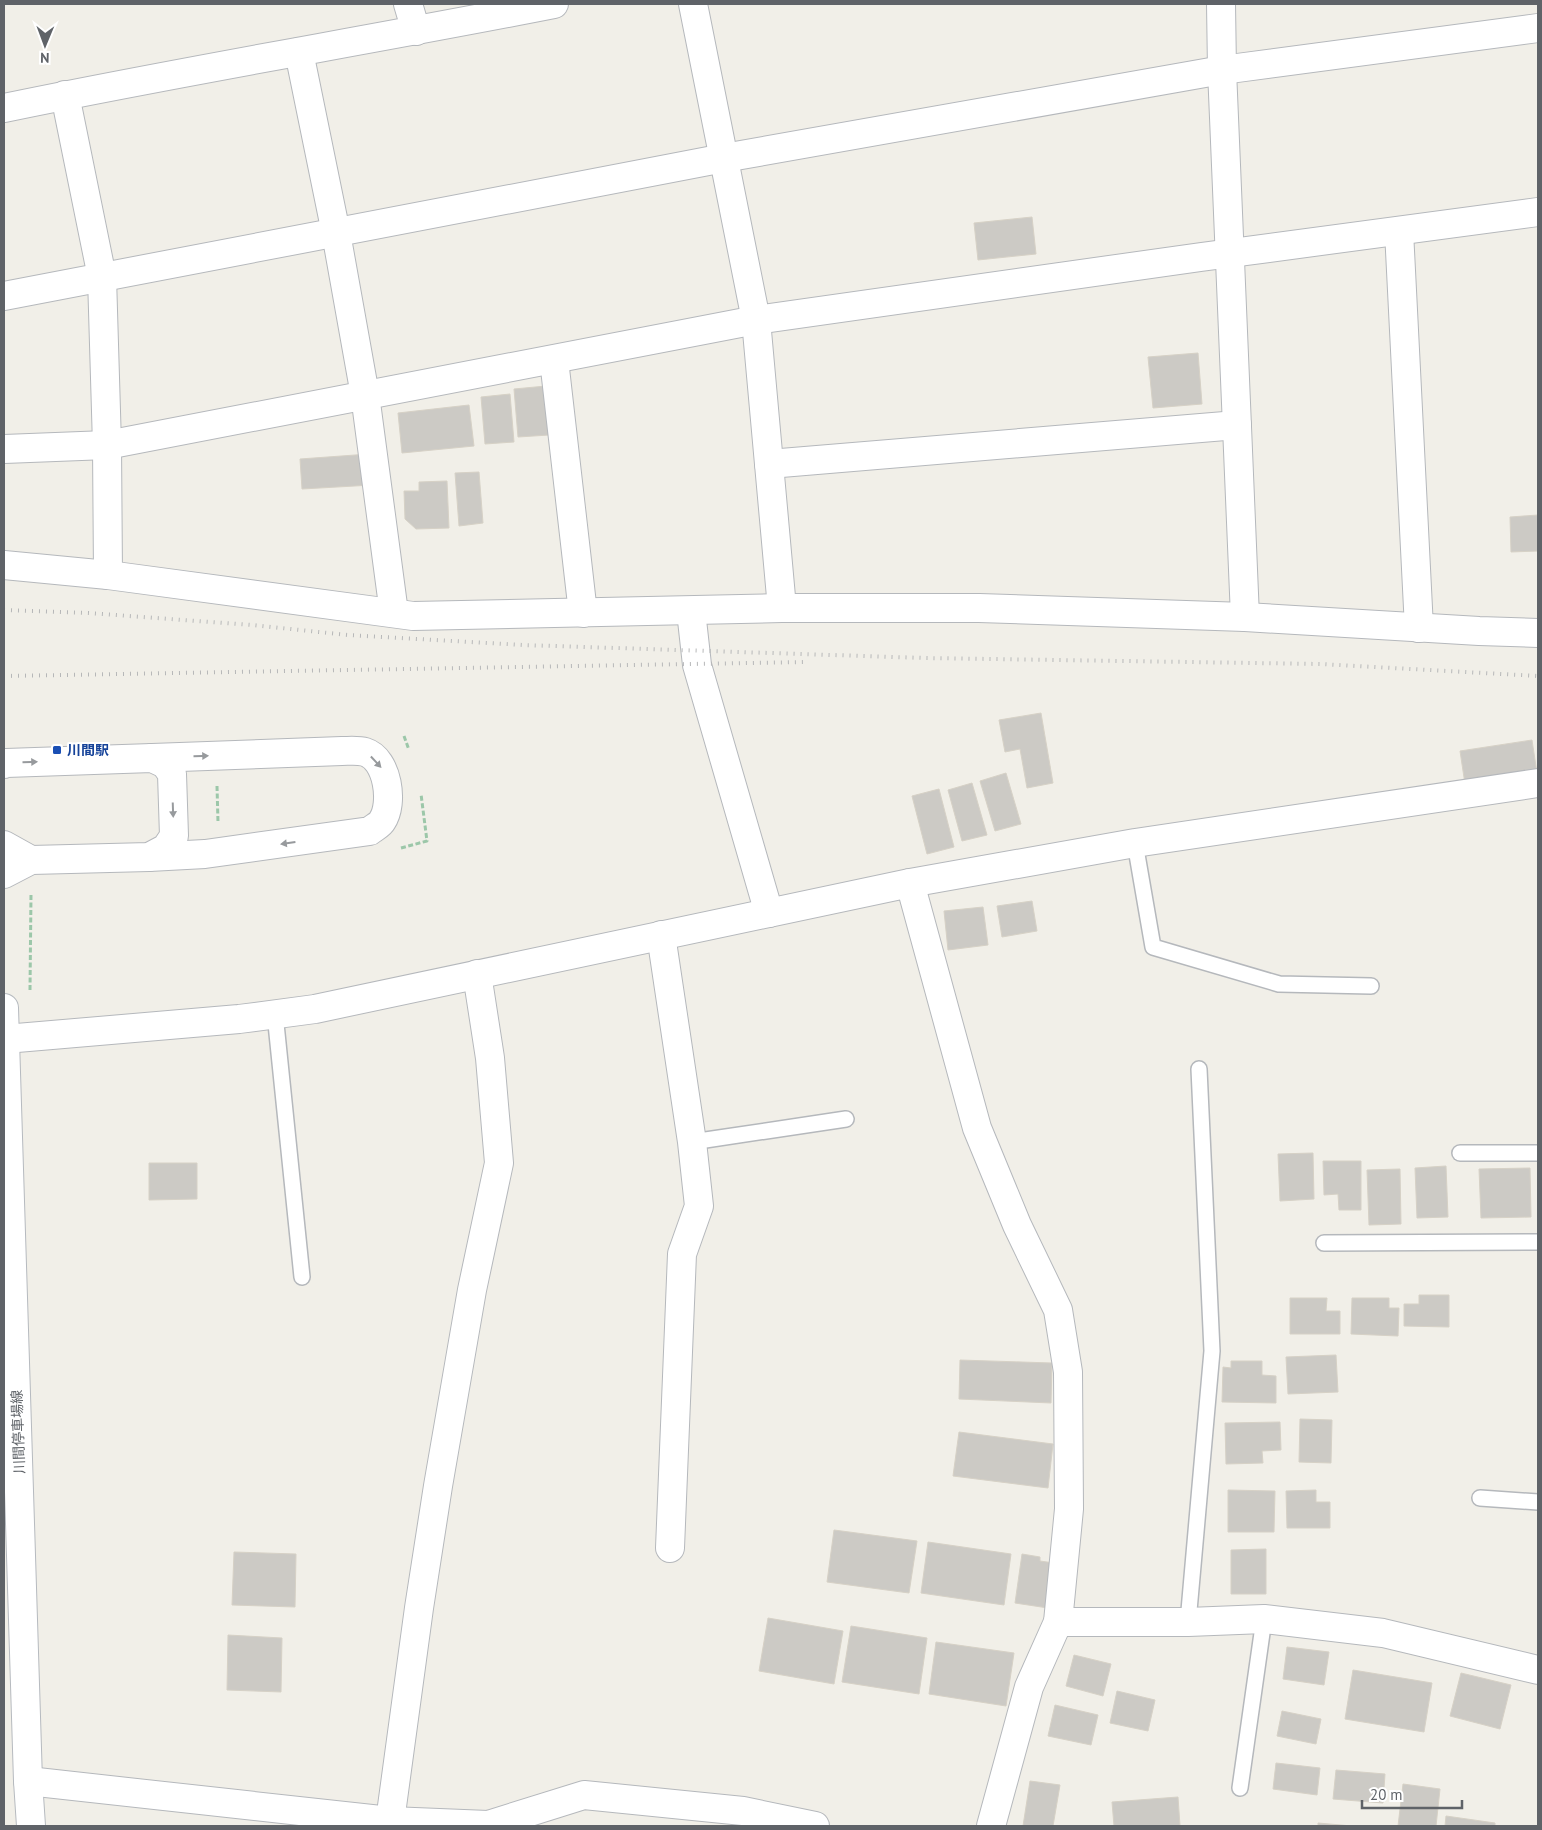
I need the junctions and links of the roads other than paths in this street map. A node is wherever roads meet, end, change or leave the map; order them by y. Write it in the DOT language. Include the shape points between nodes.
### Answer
graph roads {
  1 [pos="408,4"];
  2 [pos="554,4"];
  3 [pos="693,4"];
  4 [pos="1221,4"];
  5 [pos="1538,28"];
  6 [pos="416,31"];
  7 [pos="299,52"];
  8 [pos="1222,70"];
  9 [pos="65,95"];
  10 [pos="4,108"];
  11 [pos="724,158"];
  12 [pos="1538,212"];
  13 [pos="1399,230"];
  14 [pos="336,232"];
  15 [pos="1230,253"];
  16 [pos="102,277"];
  17 [pos="4,296"];
  18 [pos="756,320"];
  19 [pos="554,360"];
  20 [pos="365,395"];
  21 [pos="1237,425"];
  22 [pos="107,445"];
  23 [pos="4,449"];
  24 [pos="769,464"];
  25 [pos="4,565"];
  26 [pos="108,575"];
  27 [pos="782,608"];
  28 [pos="691,611"];
  29 [pos="394,613"];
  30 [pos="583,613"];
  31 [pos="1245,617"];
  32 [pos="1419,628"];
  33 [pos="1538,633"];
  34 [pos="152,758"];
  35 [pos="4,764"];
  36 [pos="1538,783"];
  37 [pos="1135,843"];
  38 [pos="4,845"];
  39 [pos="149,857"];
  40 [pos="31,860"];
  41 [pos="4,874"];
  42 [pos="910,883"];
  43 [pos="768,913"];
  44 [pos="661,935"];
  45 [pos="477,974"];
  46 [pos="1371,986"];
  47 [pos="4,1008"];
  48 [pos="275,1014"];
  49 [pos="4,1039"];
  50 [pos="1199,1069"];
  51 [pos="846,1119"];
  52 [pos="692,1142"];
  53 [pos="1460,1153"];
  54 [pos="1538,1153"];
  55 [pos="1538,1242"];
  56 [pos="1324,1243"];
  57 [pos="302,1276"];
  58 [pos="1480,1498"];
  59 [pos="1538,1502"];
  60 [pos="670,1548"];
  61 [pos="1264,1619"];
  62 [pos="1058,1622"];
  63 [pos="1188,1622"];
  64 [pos="1538,1670"];
  65 [pos="28,1781"];
  66 [pos="1240,1788"];
  67 [pos="399,1823"];
  68 [pos="30,1826"];
  69 [pos="815,1826"];
  70 [pos="992,1826"];
  1 -- 6 [label="street"];
  2 -- 6 [label="street"];
  3 -- 11 [label="street"];
  4 -- 8 [label="street"];
  5 -- 8 [label="street"];
  6 -- 7 [label="street"];
  7 -- 9 [label="street"];
  7 -- 14 [label="street"];
  8 -- 11 [label="street"];
  8 -- 15 [label="street"];
  9 -- 10 [label="street"];
  9 -- 16 [label="street"];
  11 -- 14 [label="street"];
  11 -- 18 [label="street"];
  12 -- 13 [label="street"];
  13 -- 15 [label="street"];
  13 -- 32 [label="street"];
  14 -- 16 [label="street"];
  14 -- 20 [label="street"];
  15 -- 18 [label="street"];
  15 -- 21 [label="street"];
  16 -- 17 [label="street"];
  16 -- 22 [label="street"];
  18 -- 19 [label="street"];
  18 -- 24 [label="street"];
  19 -- 20 [label="street"];
  19 -- 30 [label="street"];
  20 -- 22 [label="street"];
  20 -- 29 [label="street"];
  21 -- 24 [label="street"];
  21 -- 31 [label="street"];
  22 -- 23 [label="street"];
  22 -- 26 [label="street"];
  24 -- 27 [label="street"];
  25 -- 26 [label="street"];
  26 -- 29 [label="street"];
  27 -- 28 [label="street"];
  27 -- 31 [label="street" via="979,608"];
  28 -- 30 [label="street"];
  28 -- 43 [label="street" via="697,665"];
  29 -- 30 [label="street" via="413,616"];
  31 -- 32 [label="street"];
  32 -- 33 [label="street"];
  35 -- 34 [label="street, one-way"];
  34 -- 39 [label="street, one-way" via="165,764 172,774 174,836 166,848"];
  34 -- 39 [label="street, one-way" via="366,752 379,762 386,774 388,804 382,821 370,831 205,854"];
  36 -- 37 [label="street"];
  37 -- 42 [label="street"];
  37 -- 46 [label="lane" via="1153,947 1278,984"];
  38 -- 40 [label="street"];
  39 -- 40 [label="street"];
  40 -- 41 [label="street"];
  42 -- 43 [label="street"];
  42 -- 62 [label="street" via="977,1128 1017,1225 1058,1310 1068,1372 1069,1509"];
  43 -- 44 [label="street"];
  44 -- 45 [label="street"];
  44 -- 52 [label="street"];
  45 -- 48 [label="street"];
  45 -- 67 [label="street" via="490,1058 499,1162 472,1290 416,1627"];
  47 -- 49 [label="street, 川間停車場線"];
  48 -- 49 [label="street"];
  48 -- 57 [label="lane"];
  49 -- 65 [label="street, 川間停車場線"];
  50 -- 63 [label="lane" via="1212,1351"];
  51 -- 52 [label="lane"];
  52 -- 60 [label="street" via="699,1206 682,1254"];
  53 -- 54 [label="lane"];
  55 -- 56 [label="lane"];
  58 -- 59 [label="lane"];
  61 -- 63 [label="street"];
  61 -- 64 [label="street" via="1382,1633"];
  61 -- 66 [label="lane"];
  62 -- 63 [label="street"];
  62 -- 70 [label="street" via="1029,1687"];
  65 -- 67 [label="street"];
  65 -- 68 [label="street, 川間停車場線"];
  67 -- 69 [label="street" via="488,1825 584,1795 743,1811"];
}
